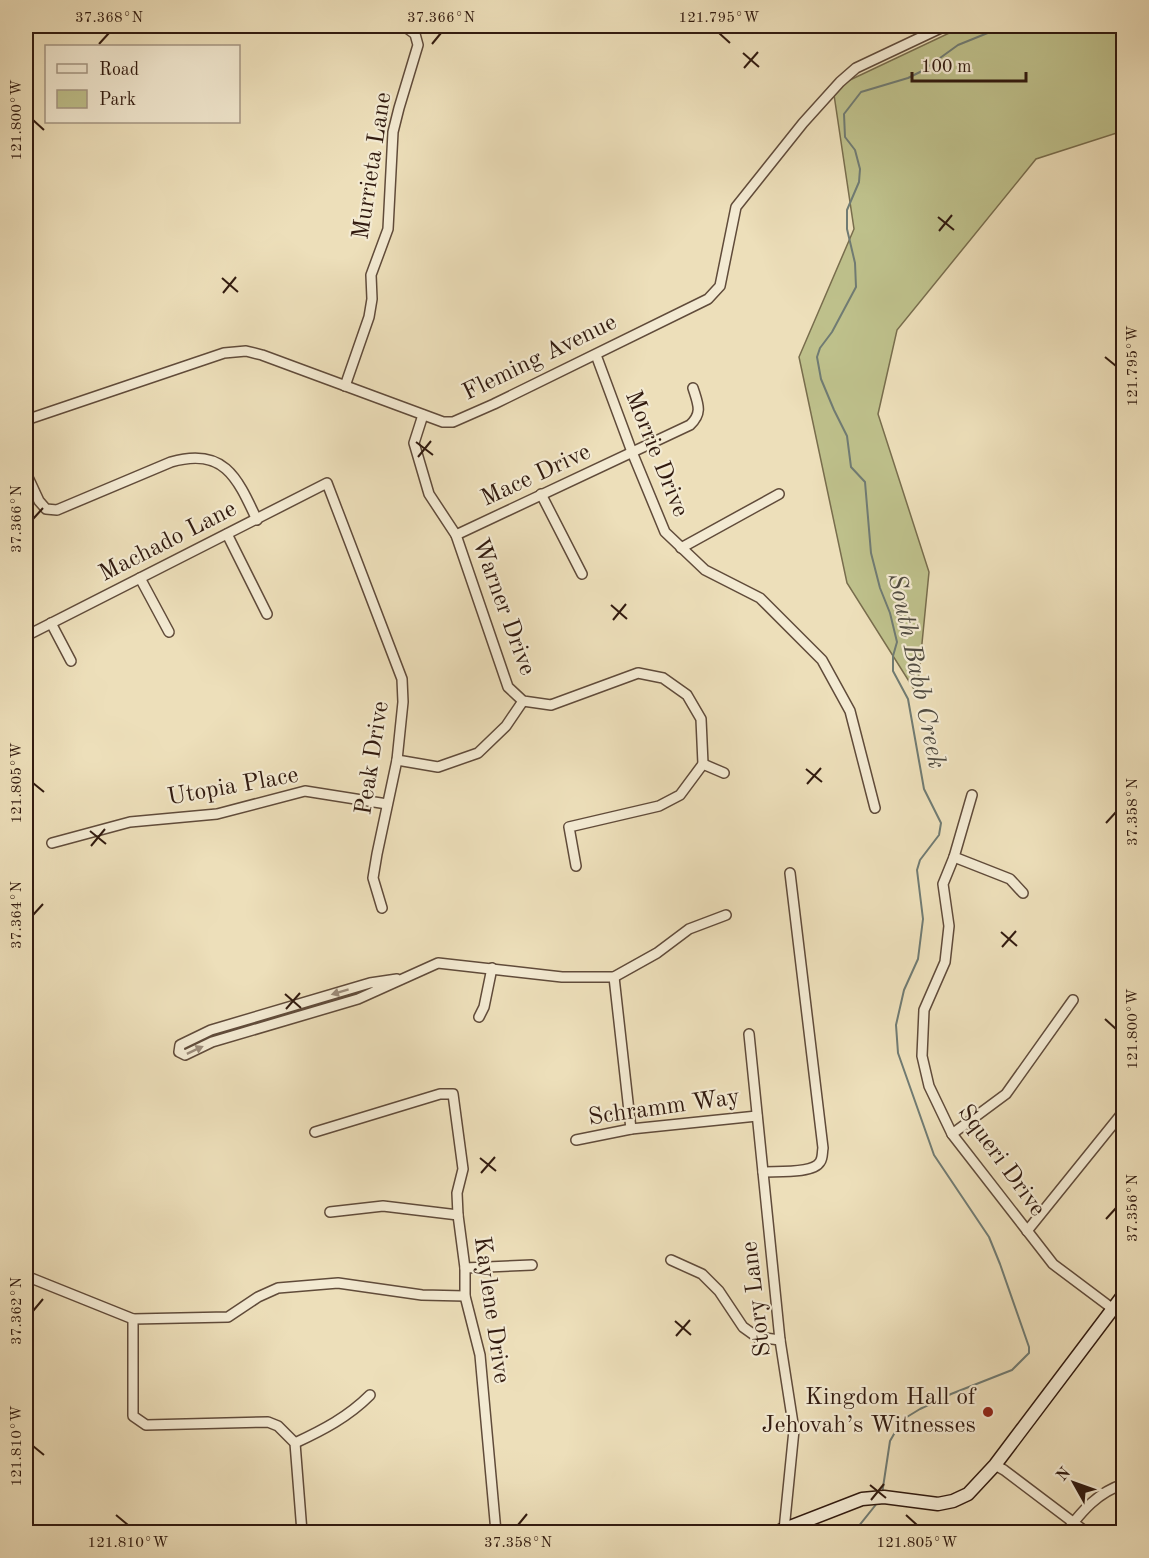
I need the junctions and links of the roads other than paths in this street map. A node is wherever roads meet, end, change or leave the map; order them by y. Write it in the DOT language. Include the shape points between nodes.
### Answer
graph roads {
  1 [pos="404,26"];
  2 [pos="945,26"];
  3 [pos="596,355"];
  4 [pos="345,386"];
  5 [pos="693,388"];
  6 [pos="423,415"];
  7 [pos="26,420"];
  8 [pos="632,452"];
  9 [pos="26,473"];
  10 [pos="327,483"];
  11 [pos="541,494"];
  12 [pos="779,494"];
  13 [pos="257,520"];
  14 [pos="227,534"];
  15 [pos="456,536"];
  16 [pos="681,548"];
  17 [pos="582,574"];
  18 [pos="140,578"];
  19 [pos="267,614"];
  20 [pos="51,623"];
  21 [pos="169,632"];
  22 [pos="26,636"];
  23 [pos="71,661"];
  24 [pos="523,701"];
  25 [pos="396,760"];
  26 [pos="703,764"];
  27 [pos="724,773"];
  28 [pos="972,795"];
  29 [pos="387,804"];
  30 [pos="874,808"];
  31 [pos="52,843"];
  32 [pos="954,857"];
  33 [pos="576,866"];
  34 [pos="790,873"];
  35 [pos="1023,893"];
  36 [pos="381,908"];
  37 [pos="726,915"];
  38 [pos="492,968"];
  39 [pos="614,977"];
  40 [pos="397,980"];
  41 [pos="1073,1000"];
  42 [pos="479,1017"];
  43 [pos="749,1034"];
  44 [pos="1124,1114"];
  45 [pos="757,1116"];
  46 [pos="631,1129"];
  47 [pos="315,1132"];
  48 [pos="952,1134"];
  49 [pos="576,1140"];
  50 [pos="763,1172"];
  51 [pos="330,1212"];
  52 [pos="458,1215"];
  53 [pos="1027,1231"];
  54 [pos="671,1260"];
  55 [pos="532,1265"];
  56 [pos="465,1268"];
  57 [pos="26,1276"];
  58 [pos="1124,1294"];
  59 [pos="465,1296"];
  60 [pos="1113,1309"];
  61 [pos="133,1319"];
  62 [pos="780,1340"];
  63 [pos="370,1395"];
  64 [pos="295,1443"];
  65 [pos="995,1465"];
  66 [pos="1124,1484"];
  67 [pos="1073,1523"];
  68 [pos="780,1531"];
  69 [pos="302,1533"];
  70 [pos="496,1533"];
  71 [pos="1066,1533"];
  72 [pos="1086,1533"];
  1 -- 4 [label="street, Murrieta Lane" via="415,34 418,45 393,132 388,229 371,274 369,317"];
  2 -- 3 [label="street, Fleming Avenue" via="856,68 803,123 736,207 720,286 708,299"];
  3 -- 6 [label="street, Fleming Avenue" via="453,422"];
  3 -- 8 [label="street, Morrie Drive"];
  4 -- 6 [label="street, Fleming Avenue"];
  4 -- 7 [label="street, Fleming Avenue" via="262,355 246,351 224,353"];
  5 -- 8 [label="street, Mace Drive" via="699,407 697,419"];
  6 -- 15 [label="street, Warner Drive" via="414,443 429,494"];
  8 -- 11 [label="street, Mace Drive"];
  8 -- 16 [label="street, Morrie Drive" via="665,532"];
  9 -- 13 [label="street" via="39,501 46,509 57,510 171,462 206,458 234,476"];
  10 -- 13 [label="street, Machado Lane"];
  10 -- 25 [label="street, Peak Drive" via="402,679"];
  11 -- 15 [label="street, Mace Drive"];
  11 -- 17 [label="street"];
  12 -- 16 [label="street"];
  13 -- 14 [label="street, Machado Lane"];
  14 -- 18 [label="street, Machado Lane"];
  14 -- 19 [label="street"];
  15 -- 24 [label="street, Warner Drive" via="508,687"];
  16 -- 30 [label="street, Morrie Drive" via="705,570 760,598 822,660 850,711"];
  18 -- 20 [label="street, Machado Lane"];
  18 -- 21 [label="street"];
  20 -- 22 [label="street, Machado Lane"];
  20 -- 23 [label="street"];
  24 -- 25 [label="street" via="506,726 478,753 438,767"];
  24 -- 26 [label="street, Warner Drive" via="551,705 638,673 663,678 687,695 701,719"];
  25 -- 29 [label="street, Peak Drive"];
  26 -- 27 [label="street"];
  26 -- 33 [label="street" via="680,795 659,806 569,827"];
  28 -- 32 [label="street, Squeri Drive"];
  29 -- 31 [label="street, Utopia Place" via="304,791 218,814 130,822"];
  29 -- 36 [label="street, Peak Drive" via="373,878"];
  32 -- 35 [label="street" via="1010,879"];
  32 -- 48 [label="street, Squeri Drive" via="943,884 949,926 945,962 924,1010 922,1056 929,1086"];
  34 -- 50 [label="street" via="823,1148 817,1166 807,1170"];
  37 -- 39 [label="street" via="688,929 657,953"];
  38 -- 39 [label="street" via="562,977"];
  38 -- 40 [label="street" via="438,963"];
  38 -- 42 [label="street"];
  39 -- 46 [label="street"];
  40 -- 40 [label="street, one-way" via="370,983 211,1030 180,1045 179,1052 185,1055 212,1042 358,999"];
  41 -- 48 [label="street" via="1006,1095"];
  43 -- 45 [label="street, Story Lane"];
  44 -- 53 [label="street"];
  45 -- 46 [label="street, Schramm Way"];
  45 -- 50 [label="street, Story Lane"];
  46 -- 49 [label="street, Schramm Way"];
  47 -- 52 [label="street, Kaylene Drive" via="440,1094 453,1094 463,1169 457,1193"];
  48 -- 53 [label="street, Squeri Drive"];
  50 -- 62 [label="street, Story Lane"];
  51 -- 52 [label="street" via="383,1206"];
  52 -- 56 [label="street, Kaylene Drive"];
  53 -- 60 [label="street, Squeri Drive" via="1053,1264"];
  54 -- 62 [label="street" via="702,1274 719,1291 743,1327 757,1337"];
  55 -- 56 [label="street"];
  56 -- 59 [label="street, Kaylene Drive"];
  57 -- 61 [label="street"];
  58 -- 60 [label="street"];
  59 -- 61 [label="street" via="422,1295 338,1283 278,1288 228,1317"];
  59 -- 70 [label="street, Kaylene Drive" via="480,1355"];
  60 -- 65 [label="street"];
  61 -- 64 [label="street" via="133,1416 146,1425 268,1422"];
  62 -- 68 [label="street, Story Lane" via="794,1430"];
  63 -- 64 [label="street" via="336,1423"];
  64 -- 69 [label="street"];
  65 -- 67 [label="street"];
  65 -- 68 [label="street" via="975,1488 953,1502 930,1504 878,1497 844,1505"];
  66 -- 67 [label="street" via="1093,1500"];
  67 -- 71 [label="street"];
  67 -- 72 [label="street"];
}
